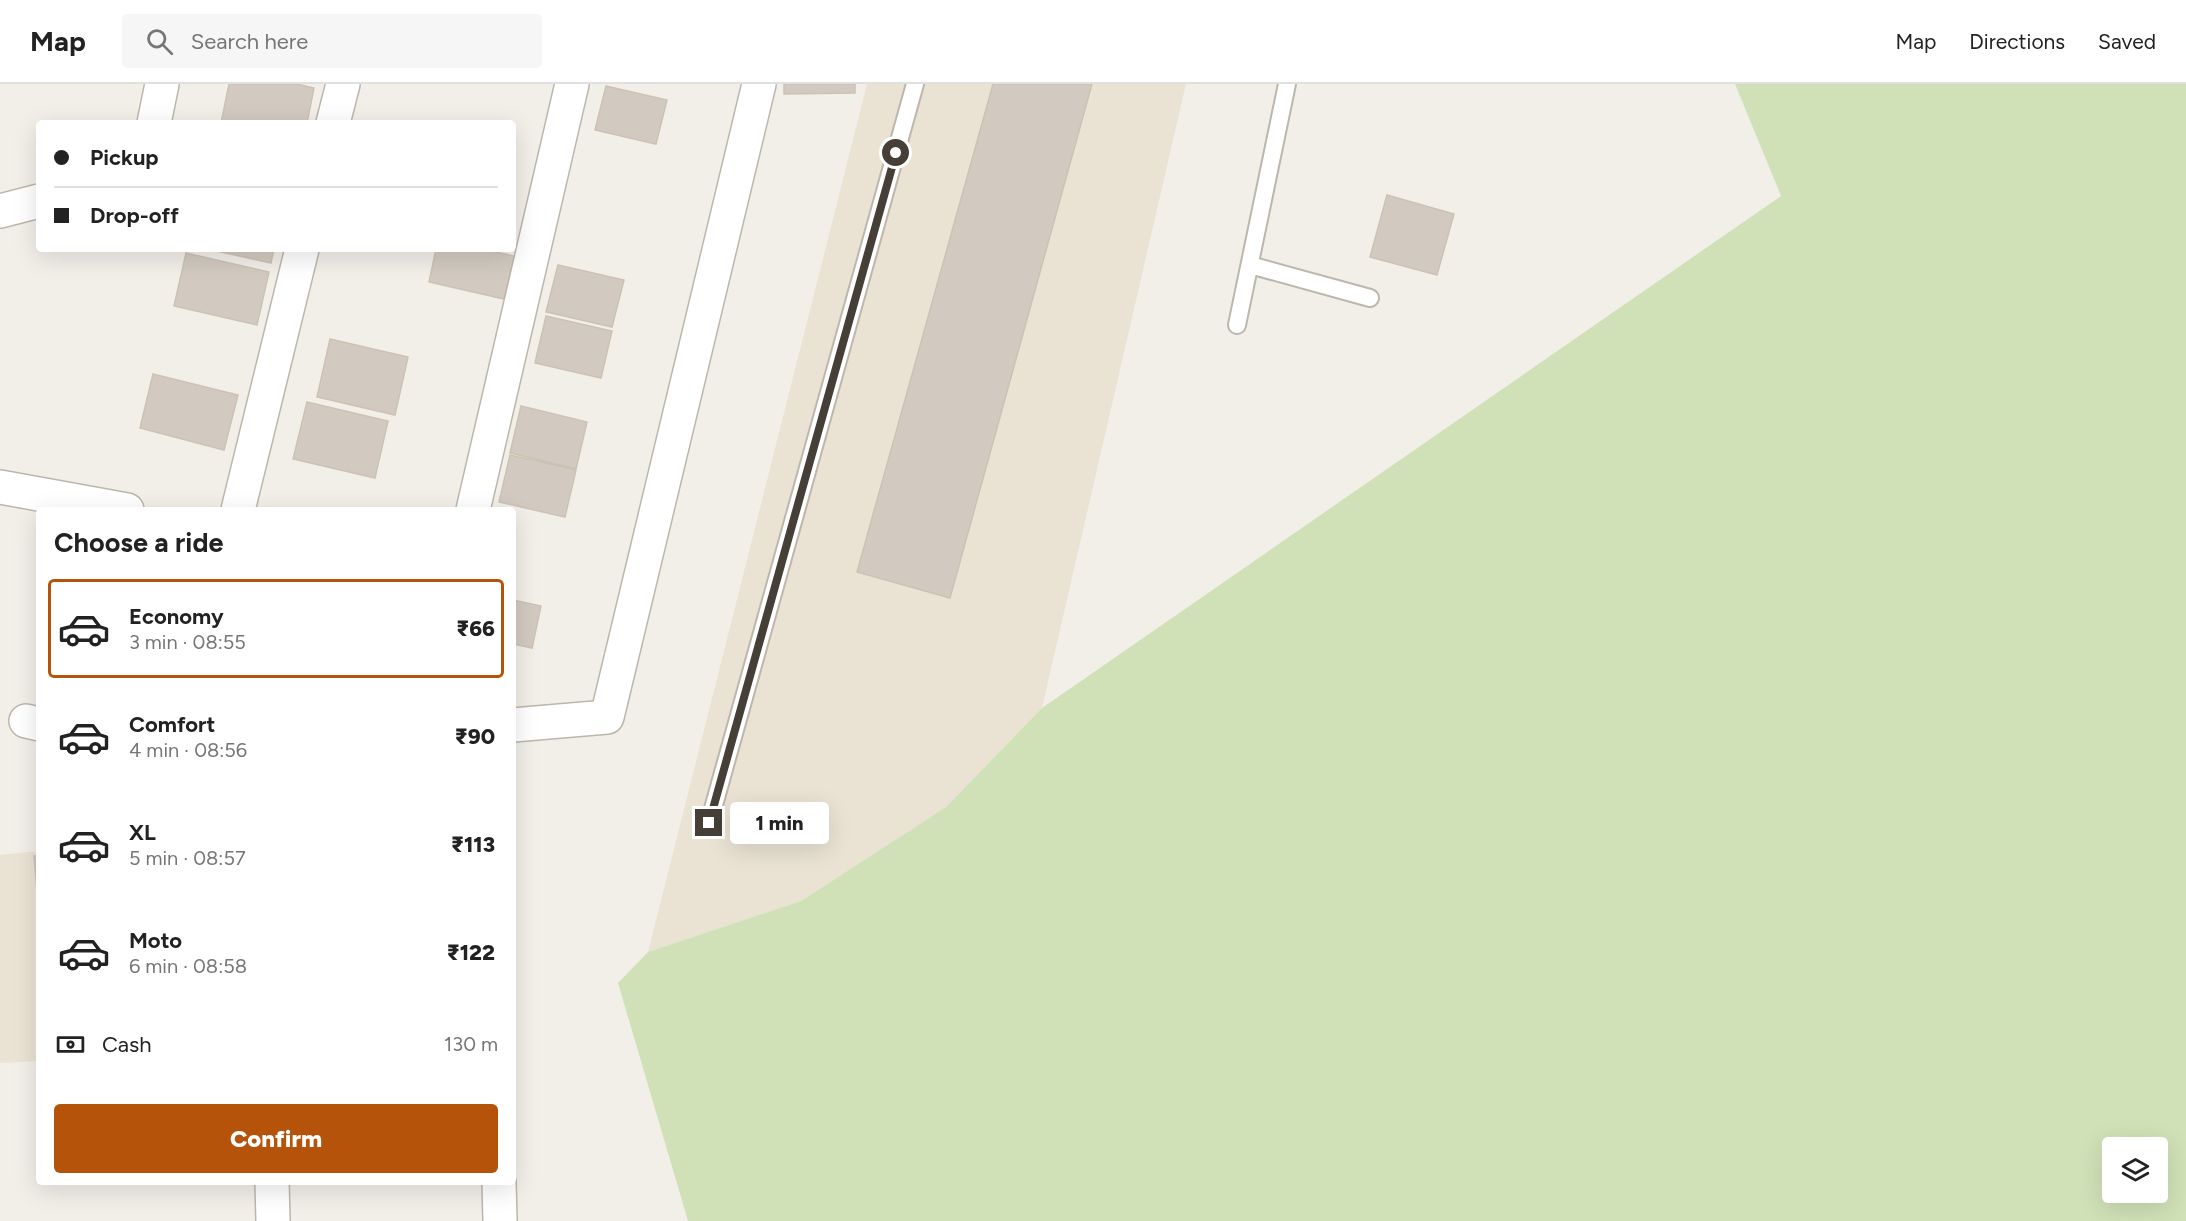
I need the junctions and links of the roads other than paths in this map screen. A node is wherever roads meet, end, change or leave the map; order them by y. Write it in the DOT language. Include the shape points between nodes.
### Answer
graph roads {
  1 [pos="162,84"];
  2 [pos="343,84"];
  3 [pos="572,84"];
  4 [pos="759,84"];
  5 [pos="915,84"];
  6 [pos="1287,84"];
  7 [pos="155,120"];
  8 [pos="334,120"];
  9 [pos="36,202"];
  10 [pos="0,211"];
  11 [pos="301,252"];
  12 [pos="1250,265"];
  13 [pos="1370,298"];
  14 [pos="1238,325"];
  15 [pos="0,487"];
  16 [pos="110,507"];
  17 [pos="239,507"];
  18 [pos="474,507"];
  19 [pos="516,725"];
  20 [pos="709,823"];
  21 [pos="272,1185"];
  22 [pos="499,1185"];
  23 [pos="273,1221"];
  24 [pos="500,1221"];
  1 -- 7 [label="street"];
  2 -- 8 [label="street"];
  3 -- 18 [label="street"];
  4 -- 19 [label="street" via="607,717"];
  5 -- 20 [label="lane"];
  6 -- 12 [label="lane"];
  9 -- 10 [label="street"];
  11 -- 17 [label="street"];
  12 -- 13 [label="lane"];
  12 -- 14 [label="lane"];
  15 -- 16 [label="street"];
  21 -- 23 [label="street"];
  22 -- 24 [label="street"];
}
